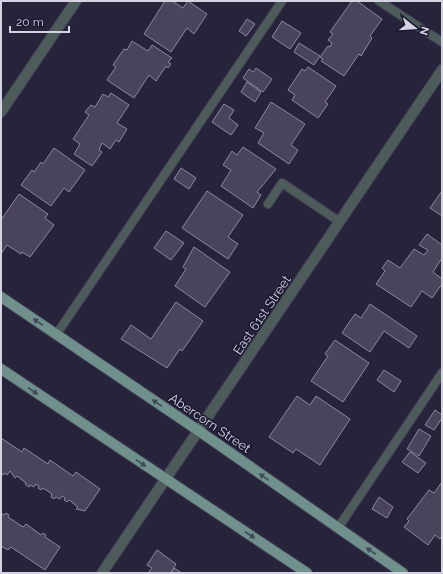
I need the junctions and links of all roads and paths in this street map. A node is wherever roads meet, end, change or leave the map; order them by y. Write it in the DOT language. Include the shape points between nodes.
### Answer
graph roads {
  1 [pos="76,1"];
  2 [pos="282,1"];
  3 [pos="379,1"];
  4 [pos="442,42"];
  5 [pos="442,70"];
  6 [pos="1,112"];
  7 [pos="268,204"];
  8 [pos="340,222"];
  9 [pos="1,297"];
  10 [pos="56,335"];
  11 [pos="1,369"];
  12 [pos="442,373"];
  13 [pos="199,431"];
  14 [pos="164,479"];
  15 [pos="338,528"];
  16 [pos="102,573"];
  17 [pos="307,573"];
  18 [pos="403,573"];
  1 -- 6 [label="street"];
  2 -- 10 [label="lane"];
  3 -- 4 [label="lane"];
  5 -- 8 [label="street, East 61st Street"];
  7 -- 8 [label="lane" via="282,183"];
  8 -- 13 [label="street, East 61st Street"];
  10 -- 9 [label="main road, Abercorn Street, one-way"];
  13 -- 10 [label="main road, Abercorn Street, one-way"];
  11 -- 14 [label="main road, one-way"];
  12 -- 15 [label="lane"];
  13 -- 14 [label="street, East 61st Street"];
  15 -- 13 [label="main road, Abercorn Street, one-way"];
  14 -- 16 [label="street, East 61st Street"];
  14 -- 17 [label="main road, one-way"];
  18 -- 15 [label="main road, Abercorn Street, one-way"];
}
